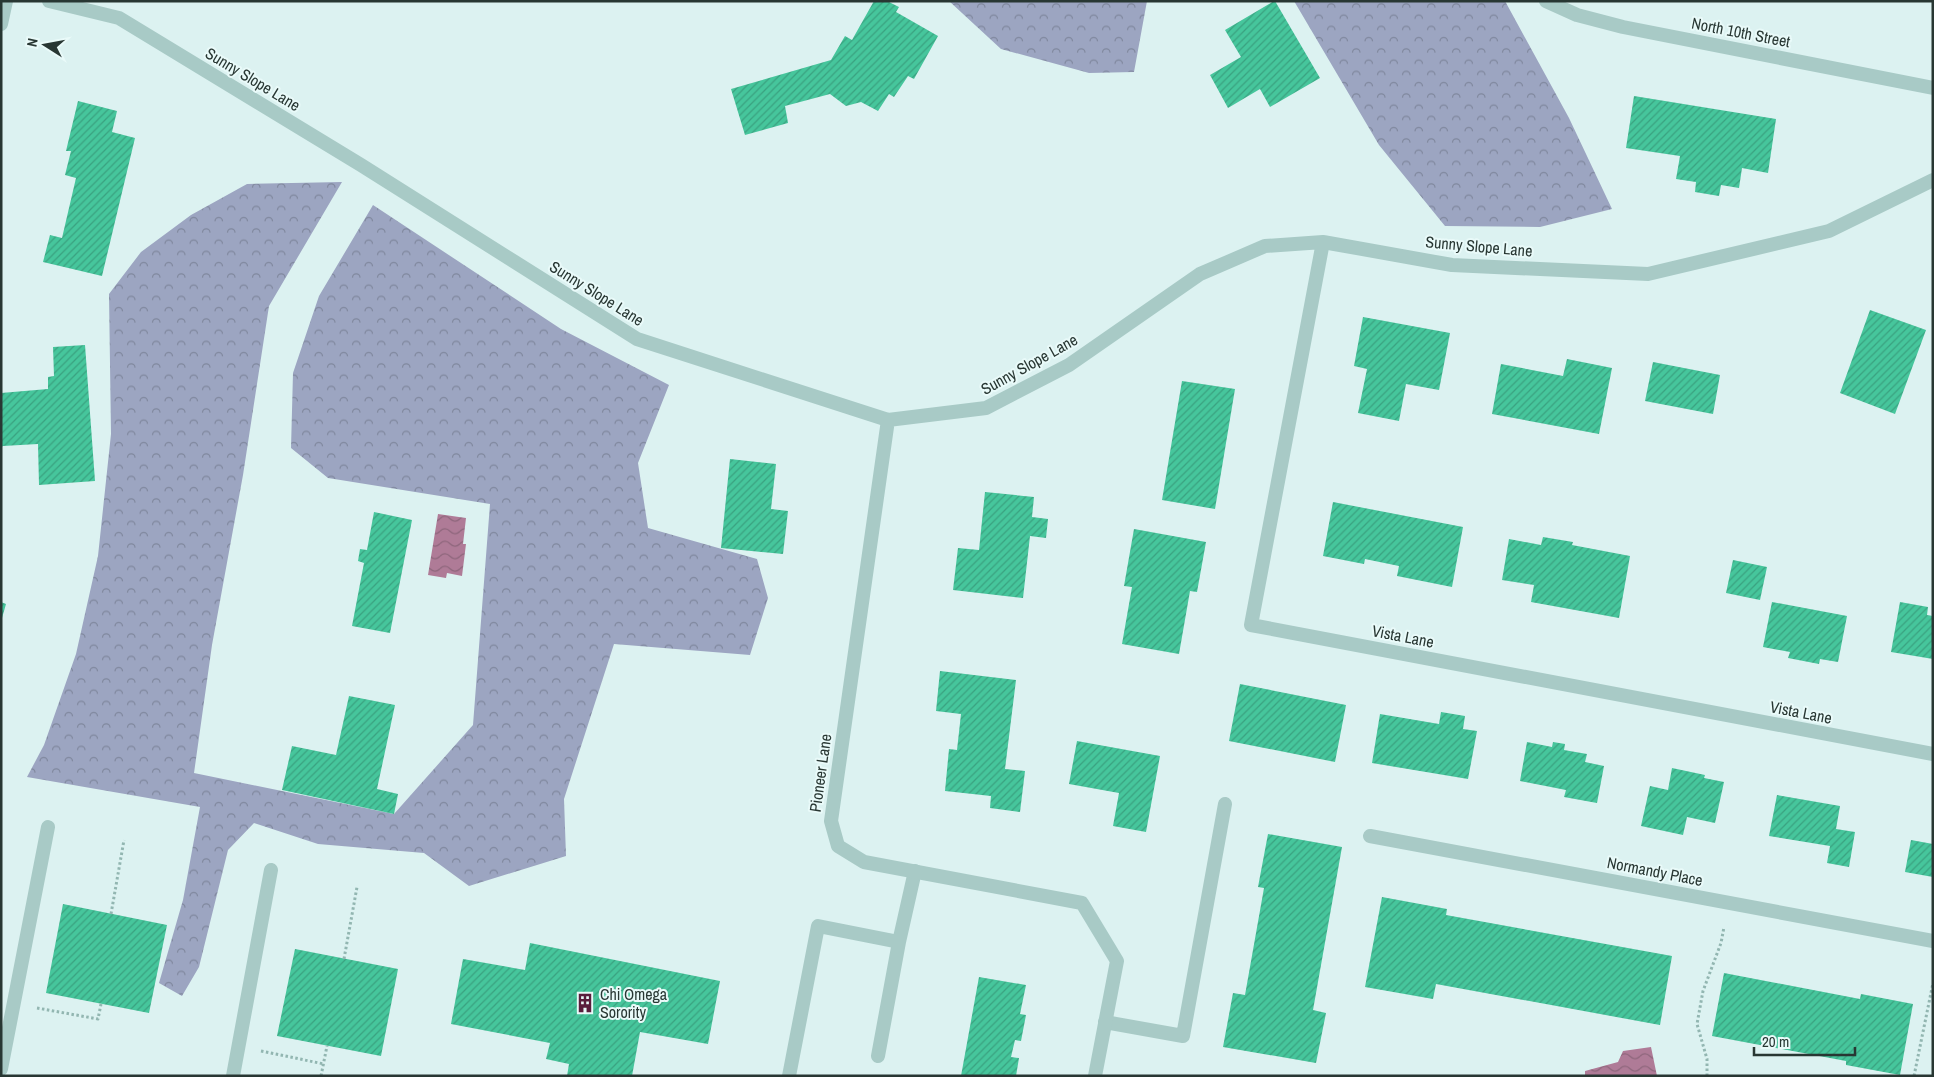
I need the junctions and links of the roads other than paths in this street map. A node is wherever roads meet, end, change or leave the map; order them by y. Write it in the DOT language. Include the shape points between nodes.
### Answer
graph roads {
  1 [pos="6,1"];
  2 [pos="49,1"];
  3 [pos="1546,1"];
  4 [pos="1,24"];
  5 [pos="1933,88"];
  6 [pos="1933,180"];
  7 [pos="1323,242"];
  8 [pos="888,420"];
  9 [pos="1933,754"];
  10 [pos="1225,804"];
  11 [pos="48,828"];
  12 [pos="1370,836"];
  13 [pos="271,870"];
  14 [pos="915,871"];
  15 [pos="1933,941"];
  16 [pos="899,942"];
  17 [pos="1105,1022"];
  18 [pos="878,1056"];
  19 [pos="1,1069"];
  20 [pos="233,1076"];
  21 [pos="790,1076"];
  22 [pos="1095,1076"];
  1 -- 4 [label="street"];
  2 -- 8 [label="street, Sunny Slope Lane" via="119,18 361,165 637,339"];
  3 -- 5 [label="street, North 10th Street" via="1577,15 1623,27"];
  6 -- 7 [label="street, Sunny Slope Lane" via="1829,232 1648,274 1452,265"];
  7 -- 8 [label="street, Sunny Slope Lane" via="1265,246 1200,274 1069,365 986,408"];
  7 -- 9 [label="street, Vista Lane" via="1250,625"];
  8 -- 14 [label="street, Pioneer Lane" via="831,821 838,846 864,862"];
  10 -- 17 [label="street" via="1183,1036"];
  11 -- 19 [label="street"];
  12 -- 15 [label="street, Normandy Place"];
  13 -- 20 [label="street"];
  14 -- 16 [label="street"];
  14 -- 17 [label="street, Pioneer Lane" via="1082,903 1117,961"];
  16 -- 18 [label="street"];
  16 -- 21 [label="street" via="818,926"];
  17 -- 22 [label="street, Pioneer Lane"];
}
